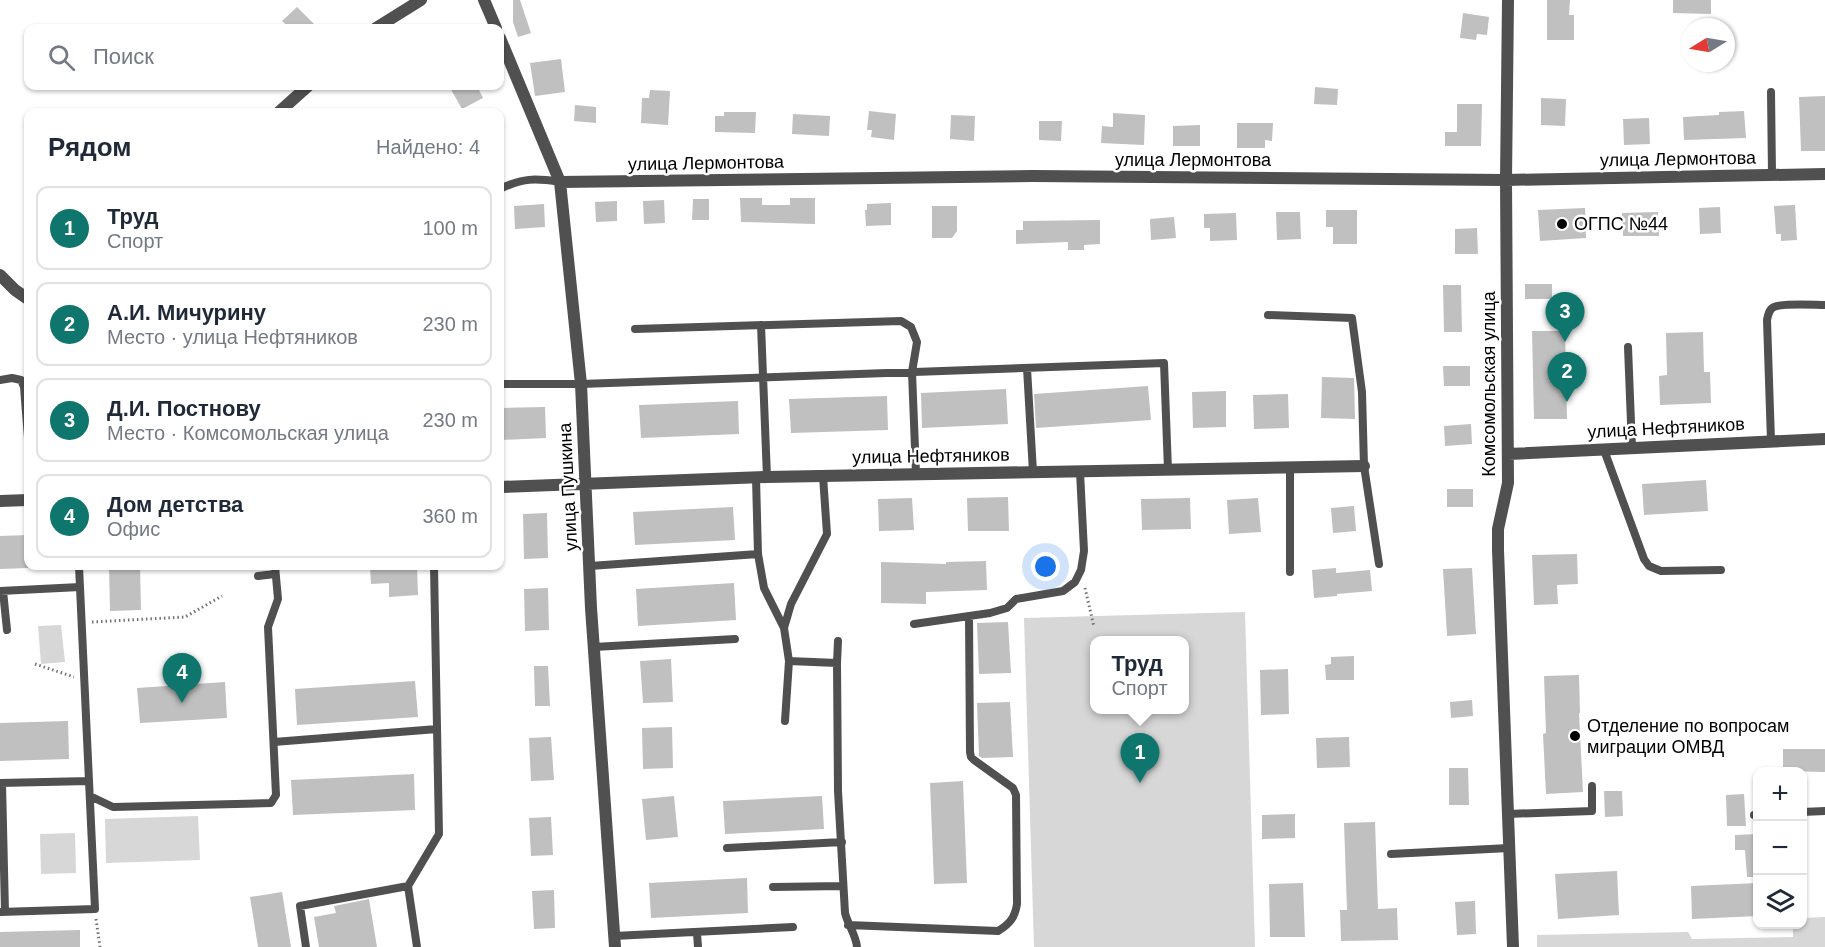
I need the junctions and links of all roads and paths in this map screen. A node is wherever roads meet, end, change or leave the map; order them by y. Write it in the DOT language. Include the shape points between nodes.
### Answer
graph roads {
  1 [pos="421,0"];
  2 [pos="484,0"];
  3 [pos="1508,0"];
  4 [pos="382,24"];
  5 [pos="494,24"];
  6 [pos="504,48"];
  7 [pos="304,90"];
  8 [pos="1771,92"];
  9 [pos="283,108"];
  10 [pos="1825,174"];
  11 [pos="1772,175"];
  12 [pos="1506,180"];
  13 [pos="560,182"];
  14 [pos="504,187"];
  15 [pos="0,275"];
  16 [pos="24,296"];
  17 [pos="1825,305"];
  18 [pos="1268,315"];
  19 [pos="761,325"];
  20 [pos="635,329"];
  21 [pos="1628,347"];
  22 [pos="1027,368"];
  23 [pos="912,372"];
  24 [pos="763,377"];
  25 [pos="0,380"];
  26 [pos="504,384"];
  27 [pos="581,384"];
  28 [pos="24,387"];
  29 [pos="1825,439"];
  30 [pos="1771,441"];
  31 [pos="1632,448"];
  32 [pos="1604,450"];
  33 [pos="1508,454"];
  34 [pos="1364,466"];
  35 [pos="1290,468"];
  36 [pos="1168,470"];
  37 [pos="1033,472"];
  38 [pos="1080,472"];
  39 [pos="916,474"];
  40 [pos="823,476"];
  41 [pos="761,478"];
  42 [pos="586,484"];
  43 [pos="504,486"];
  44 [pos="24,500"];
  45 [pos="0,501"];
  46 [pos="758,554"];
  47 [pos="1379,564"];
  48 [pos="590,566"];
  49 [pos="79,570"];
  50 [pos="275,570"];
  51 [pos="434,570"];
  52 [pos="1081,570"];
  53 [pos="1721,570"];
  54 [pos="1290,572"];
  55 [pos="275,574"];
  56 [pos="258,576"];
  57 [pos="80,587"];
  58 [pos="2,591"];
  59 [pos="222,596"];
  60 [pos="969,616"];
  61 [pos="81,623"];
  62 [pos="914,624"];
  63 [pos="1094,627"];
  64 [pos="784,628"];
  65 [pos="7,630"];
  66 [pos="735,639"];
  67 [pos="838,641"];
  68 [pos="594,647"];
  69 [pos="789,661"];
  70 [pos="837,663"];
  71 [pos="35,664"];
  72 [pos="84,680"];
  73 [pos="785,721"];
  74 [pos="437,729"];
  75 [pos="273,742"];
  76 [pos="89,781"];
  77 [pos="1,783"];
  78 [pos="1592,786"];
  79 [pos="90,796"];
  80 [pos="1825,811"];
  81 [pos="1807,812"];
  82 [pos="1508,814"];
  83 [pos="842,842"];
  84 [pos="727,848"];
  85 [pos="1509,848"];
  86 [pos="1391,854"];
  87 [pos="843,885"];
  88 [pos="408,886"];
  89 [pos="773,887"];
  90 [pos="95,909"];
  91 [pos="3,912"];
  92 [pos="848,925"];
  93 [pos="793,927"];
  94 [pos="697,933"];
  95 [pos="615,941"];
  96 [pos="100,947"];
  97 [pos="306,947"];
  98 [pos="417,947"];
  99 [pos="698,947"];
  100 [pos="857,947"];
  101 [pos="1513,947"];
  1 -- 4 [label="street"];
  2 -- 5 [label="street"];
  3 -- 12 [label="street, Комсомольская улица"];
  6 -- 13 [label="street, улица Пушкина"];
  7 -- 9 [label="street"];
  8 -- 11 [label="lane"];
  10 -- 11 [label="street, улица Лермонтова"];
  11 -- 12 [label="street, улица Лермонтова"];
  12 -- 13 [label="street, улица Лермонтова" via="1034,176"];
  12 -- 33 [label="street, Комсомольская улица"];
  13 -- 14 [label="lane" via="528,179"];
  13 -- 27 [label="street, улица Пушкина"];
  15 -- 16 [label="street"];
  17 -- 30 [label="lane" via="1774,307 1769,312"];
  18 -- 34 [label="lane" via="1352,318 1362,392"];
  19 -- 20 [label="lane"];
  19 -- 23 [label="lane" via="901,321 911,327 917,342"];
  19 -- 24 [label="lane"];
  21 -- 31 [label="lane"];
  22 -- 23 [label="lane"];
  22 -- 36 [label="lane" via="1164,363"];
  22 -- 37 [label="lane"];
  23 -- 24 [label="lane"];
  23 -- 39 [label="lane"];
  24 -- 27 [label="lane"];
  24 -- 41 [label="lane"];
  25 -- 28 [label="lane" via="21,380"];
  26 -- 27 [label="lane"];
  27 -- 42 [label="street, улица Пушкина"];
  29 -- 30 [label="street, улица Нефтяников"];
  30 -- 31 [label="street, улица Нефтяников"];
  31 -- 32 [label="street, улица Нефтяников"];
  32 -- 33 [label="street, улица Нефтяников"];
  32 -- 53 [label="lane" via="1649,566 1661,571"];
  33 -- 82 [label="street, Комсомольская улица" via="1508,483 1498,529 1498,550"];
  34 -- 35 [label="street, улица Нефтяников"];
  34 -- 47 [label="lane"];
  35 -- 36 [label="street, улица Нефтяников"];
  35 -- 54 [label="lane"];
  36 -- 38 [label="street, улица Нефтяников"];
  37 -- 38 [label="street, улица Нефтяников"];
  37 -- 39 [label="street, улица Нефтяников"];
  38 -- 52 [label="lane" via="1084,551"];
  39 -- 40 [label="street, улица Нефтяников"];
  40 -- 41 [label="street, улица Нефтяников"];
  40 -- 64 [label="lane" via="827,534 791,604"];
  41 -- 42 [label="street, улица Нефтяников"];
  41 -- 46 [label="lane"];
  42 -- 43 [label="street, улица Нефтяников"];
  42 -- 48 [label="street, улица Пушкина"];
  44 -- 45 [label="street"];
  46 -- 48 [label="lane"];
  46 -- 64 [label="lane" via="764,588"];
  48 -- 68 [label="street, улица Пушкина"];
  49 -- 57 [label="lane"];
  50 -- 55 [label="lane"];
  51 -- 74 [label="lane"];
  52 -- 60 [label="lane" via="1075,582 1063,591 1016,599 1007,608"];
  52 -- 63 [label="path"];
  55 -- 56 [label="lane"];
  55 -- 75 [label="lane" via="278,599 268,627"];
  57 -- 58 [label="lane"];
  57 -- 61 [label="lane"];
  58 -- 65 [label="lane"];
  59 -- 61 [label="path" via="185,617"];
  60 -- 62 [label="lane"];
  60 -- 92 [label="lane" via="970,752 974,760 1013,788 1016,795 1015,914 998,931"];
  61 -- 72 [label="lane"];
  64 -- 69 [label="lane"];
  66 -- 68 [label="lane"];
  67 -- 70 [label="lane"];
  68 -- 95 [label="street, улица Пушкина"];
  69 -- 70 [label="lane"];
  69 -- 73 [label="lane"];
  70 -- 83 [label="lane"];
  71 -- 72 [label="path"];
  72 -- 76 [label="lane" via="93,762"];
  74 -- 75 [label="lane"];
  74 -- 88 [label="lane" via="439,834"];
  75 -- 79 [label="lane" via="276,795 271,803 113,807"];
  76 -- 77 [label="lane"];
  76 -- 79 [label="lane"];
  77 -- 91 [label="lane"];
  78 -- 82 [label="lane" via="1592,811"];
  79 -- 90 [label="lane"];
  80 -- 81 [label="lane"];
  82 -- 85 [label="street, Комсомольская улица"];
  83 -- 84 [label="lane"];
  83 -- 87 [label="lane"];
  85 -- 86 [label="lane"];
  85 -- 101 [label="street, Комсомольская улица"];
  87 -- 89 [label="lane"];
  87 -- 92 [label="lane"];
  88 -- 97 [label="lane" via="300,906"];
  88 -- 98 [label="lane"];
  90 -- 91 [label="lane"];
  90 -- 96 [label="path"];
  92 -- 100 [label="lane"];
  93 -- 94 [label="lane"];
  94 -- 95 [label="lane"];
  94 -- 99 [label="lane"];
}
